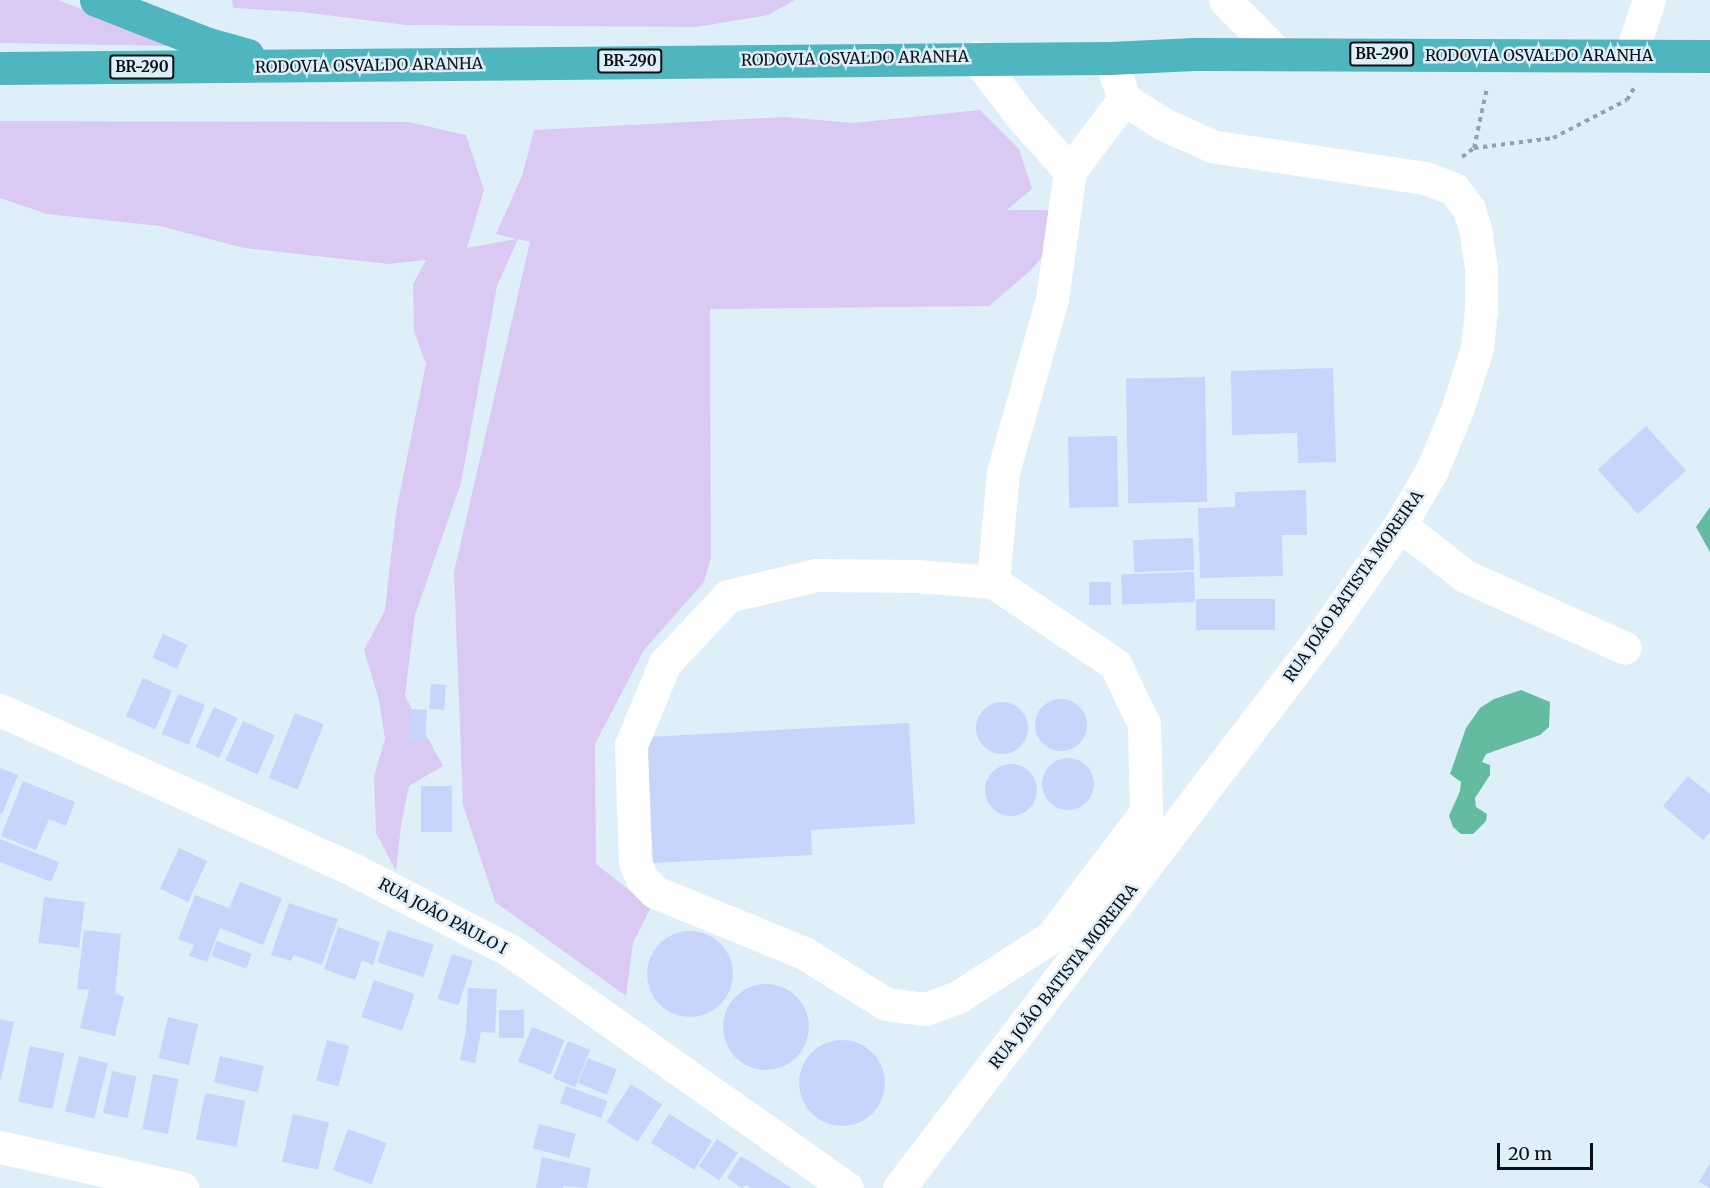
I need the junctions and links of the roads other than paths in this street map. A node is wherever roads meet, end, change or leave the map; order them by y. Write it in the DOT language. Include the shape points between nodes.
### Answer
graph roads {
  1 [pos="96,0"];
  2 [pos="1225,0"];
  3 [pos="1649,0"];
  4 [pos="1278,54"];
  5 [pos="1642,56"];
  6 [pos="1710,56"];
  7 [pos="976,57"];
  8 [pos="1110,58"];
  9 [pos="285,66"];
  10 [pos="0,68"];
  11 [pos="1124,99"];
  12 [pos="1070,171"];
  13 [pos="1400,525"];
  14 [pos="993,582"];
  15 [pos="1625,648"];
  16 [pos="0,710"];
  17 [pos="0,1147"];
  18 [pos="182,1188"];
  19 [pos="847,1188"];
  20 [pos="899,1188"];
  1 -- 9 [label="highway" via="208,44"];
  2 -- 4 [label="street"];
  3 -- 5 [label="street"];
  4 -- 5 [label="highway, RODOVIA OSVALDO ARANHA / BR-290"];
  4 -- 8 [label="highway, RODOVIA OSVALDO ARANHA / BR-290"];
  5 -- 6 [label="highway, RODOVIA OSVALDO ARANHA / BR-290"];
  7 -- 8 [label="highway, RODOVIA OSVALDO ARANHA / BR-290"];
  7 -- 9 [label="highway, RODOVIA OSVALDO ARANHA / BR-290"];
  7 -- 12 [label="street"];
  8 -- 11 [label="street"];
  9 -- 10 [label="highway, RODOVIA OSVALDO ARANHA / BR-290"];
  11 -- 12 [label="street"];
  11 -- 13 [label="street, RUA JOÃO BATISTA MOREIRA" via="1163,124 1212,146 1425,177 1454,189 1469,209 1480,268 1481,310 1476,348 1432,470"];
  12 -- 14 [label="street" via="1052,299 1003,472"];
  13 -- 15 [label="street" via="1466,576"];
  13 -- 20 [label="street, RUA JOÃO BATISTA MOREIRA" via="1323,634"];
  14 -- 14 [label="street" via="1115,664 1144,724 1146,812 1051,937 958,998 925,1009 886,1004 804,953 655,892 642,879 635,862 631,745 665,663 728,596 816,575"];
  16 -- 19 [label="street, RUA JOÃO PAULO I" via="356,870 511,951"];
  17 -- 18 [label="street"];
}
